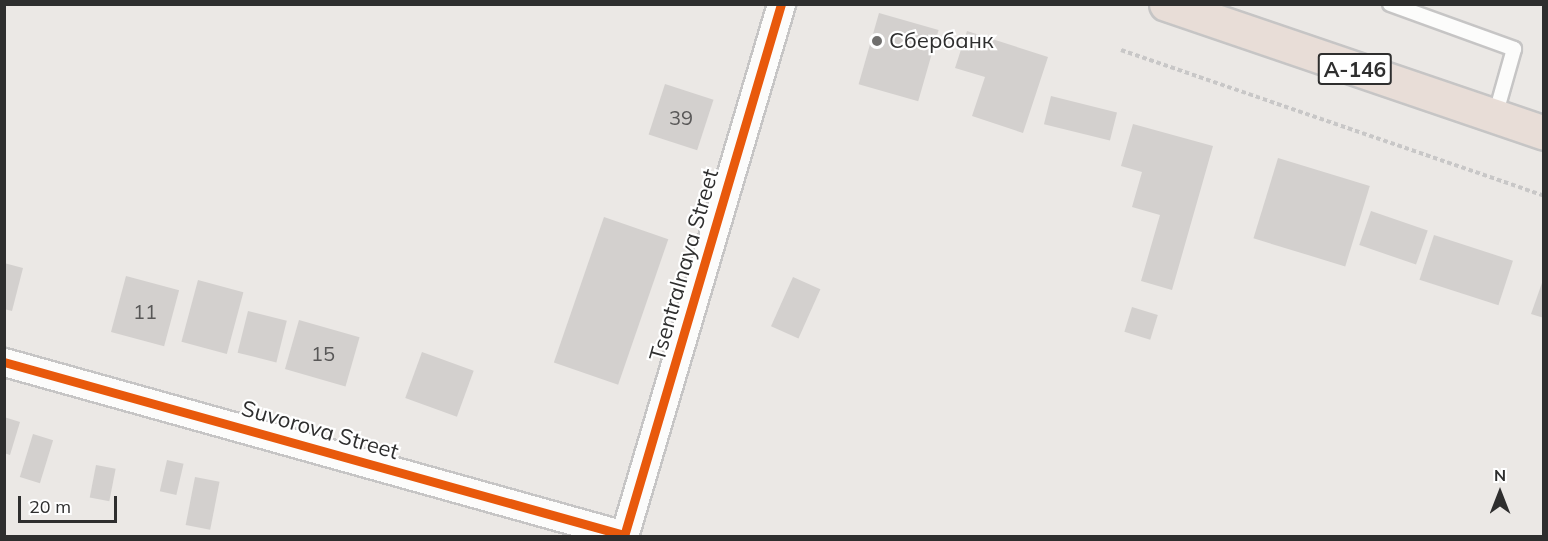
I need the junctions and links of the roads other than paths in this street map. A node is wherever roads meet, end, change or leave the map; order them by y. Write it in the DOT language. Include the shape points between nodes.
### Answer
graph roads {
  1 [pos="781,4"];
  2 [pos="1166,4"];
  3 [pos="1390,4"];
  4 [pos="1495,116"];
  5 [pos="1544,133"];
  6 [pos="4,362"];
  7 [pos="624,536"];
  1 -- 7 [label="street, Tsentralnaya Street"];
  2 -- 4 [label="highway, А-146"];
  3 -- 4 [label="lane" via="1514,49"];
  4 -- 5 [label="highway, А-146"];
  6 -- 7 [label="street, Suvorova Street"];
}
